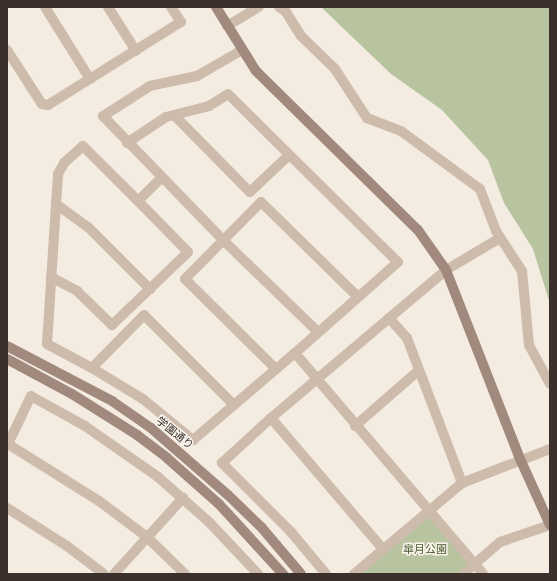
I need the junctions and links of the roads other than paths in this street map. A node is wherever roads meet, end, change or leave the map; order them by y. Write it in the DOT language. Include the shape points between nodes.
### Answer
graph roads {
  1 [pos="45,7"];
  2 [pos="108,7"];
  3 [pos="171,7"];
  4 [pos="216,7"];
  5 [pos="259,7"];
  6 [pos="279,7"];
  7 [pos="227,26"];
  8 [pos="7,50"];
  9 [pos="242,50"];
  10 [pos="136,51"];
  11 [pos="90,79"];
  12 [pos="174,115"];
  13 [pos="127,143"];
  14 [pos="289,155"];
  15 [pos="161,178"];
  16 [pos="138,201"];
  17 [pos="56,204"];
  18 [pos="500,238"];
  19 [pos="224,241"];
  20 [pos="446,270"];
  21 [pos="51,277"];
  22 [pos="150,289"];
  23 [pos="358,297"];
  24 [pos="389,318"];
  25 [pos="318,332"];
  26 [pos="7,346"];
  27 [pos="294,353"];
  28 [pos="7,359"];
  29 [pos="92,368"];
  30 [pos="276,369"];
  31 [pos="417,372"];
  32 [pos="316,379"];
  33 [pos="550,384"];
  34 [pos="234,405"];
  35 [pos="271,418"];
  36 [pos="354,426"];
  37 [pos="550,449"];
  38 [pos="520,461"];
  39 [pos="462,483"];
  40 [pos="183,498"];
  41 [pos="7,508"];
  42 [pos="429,510"];
  43 [pos="550,525"];
  44 [pos="147,537"];
  45 [pos="383,549"];
  46 [pos="474,563"];
  47 [pos="104,574"];
  48 [pos="114,574"];
  49 [pos="185,574"];
  50 [pos="258,574"];
  51 [pos="283,574"];
  52 [pos="301,574"];
  53 [pos="326,574"];
  54 [pos="354,574"];
  55 [pos="462,574"];
  56 [pos="483,574"];
  1 -- 11 [label="street"];
  2 -- 10 [label="street"];
  3 -- 10 [label="street" via="181,22"];
  4 -- 7 [label="street"];
  5 -- 7 [label="street"];
  6 -- 18 [label="street" via="286,12 302,36 334,69 366,118 401,131 480,190"];
  7 -- 9 [label="street"];
  8 -- 11 [label="street" via="42,104 48,105"];
  9 -- 13 [label="street" via="198,76 150,86 103,116"];
  9 -- 20 [label="street" via="256,72 276,94 418,230"];
  10 -- 11 [label="street"];
  12 -- 13 [label="street"];
  12 -- 14 [label="street" via="209,106 228,94"];
  12 -- 14 [label="street" via="250,192"];
  13 -- 15 [label="street"];
  14 -- 23 [label="street" via="398,262"];
  15 -- 16 [label="street"];
  15 -- 19 [label="street"];
  16 -- 17 [label="street" via="83,146 64,163 58,174"];
  16 -- 22 [label="street" via="188,252"];
  17 -- 21 [label="street"];
  17 -- 22 [label="street" via="88,227"];
  18 -- 20 [label="street"];
  18 -- 33 [label="street" via="522,272 529,346"];
  19 -- 23 [label="street" via="261,202"];
  19 -- 25 [label="street"];
  19 -- 30 [label="street" via="185,279"];
  20 -- 24 [label="street"];
  20 -- 38 [label="street"];
  21 -- 22 [label="street" via="77,291 112,325"];
  21 -- 29 [label="street" via="47,344"];
  23 -- 25 [label="street"];
  24 -- 31 [label="street" via="406,338"];
  24 -- 32 [label="street"];
  25 -- 27 [label="street"];
  26 -- 52 [label="street, 学園通り" via="112,401 151,428 228,494 262,528"];
  27 -- 30 [label="street"];
  27 -- 32 [label="street"];
  28 -- 51 [label="street" via="72,394 137,435 167,458 219,504"];
  29 -- 34 [label="street" via="143,400 193,440"];
  29 -- 34 [label="street" via="144,314"];
  30 -- 34 [label="street"];
  31 -- 36 [label="street"];
  31 -- 39 [label="street"];
  32 -- 35 [label="street"];
  32 -- 36 [label="street"];
  35 -- 45 [label="street"];
  35 -- 53 [label="street" via="222,463 291,532"];
  36 -- 42 [label="street"];
  37 -- 38 [label="street"];
  38 -- 39 [label="street"];
  38 -- 43 [label="street"];
  39 -- 42 [label="street"];
  40 -- 44 [label="street"];
  40 -- 44 [label="street" via="119,448 86,426 31,396 8,444 87,492"];
  40 -- 50 [label="street"];
  41 -- 47 [label="street" via="67,546"];
  42 -- 45 [label="street"];
  42 -- 46 [label="street"];
  43 -- 46 [label="street" via="500,542"];
  44 -- 48 [label="street"];
  44 -- 49 [label="street"];
  45 -- 54 [label="street"];
  46 -- 55 [label="street"];
  46 -- 56 [label="street"];
}
